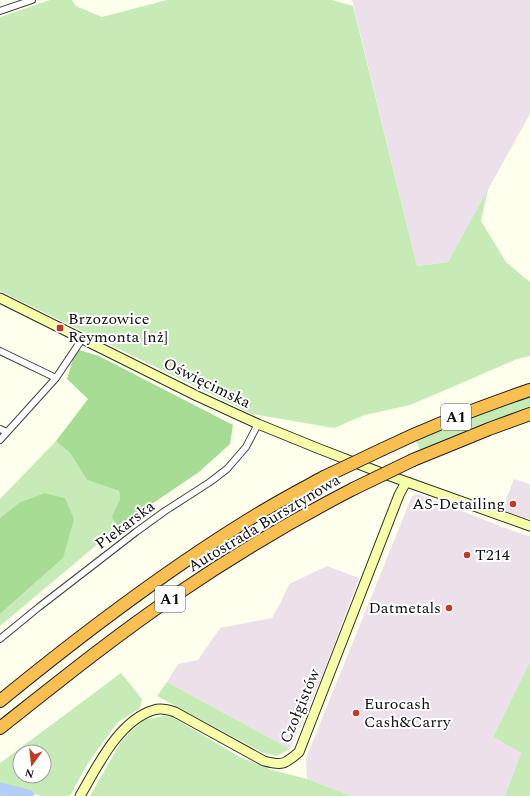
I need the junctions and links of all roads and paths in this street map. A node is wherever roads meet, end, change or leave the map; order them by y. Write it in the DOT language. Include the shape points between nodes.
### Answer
graph roads {
  1 [pos="32,0"];
  2 [pos="0,11"];
  3 [pos="0,298"];
  4 [pos="82,338"];
  5 [pos="0,351"];
  6 [pos="56,378"];
  7 [pos="530,390"];
  8 [pos="530,414"];
  9 [pos="258,424"];
  10 [pos="0,429"];
  11 [pos="7,432"];
  12 [pos="0,440"];
  13 [pos="406,482"];
  14 [pos="530,526"];
  15 [pos="0,639"];
  16 [pos="0,701"];
  17 [pos="0,728"];
  18 [pos="80,796"];
  1 -- 2 [label="street"];
  3 -- 4 [label="street, Oświęcimska"];
  4 -- 6 [label="street"];
  4 -- 9 [label="street, Oświęcimska"];
  5 -- 6 [label="street"];
  6 -- 11 [label="street"];
  7 -- 16 [label="highway, Autostrada Bursztynowa / A1, bridge" via="418,432 324,477 259,513 179,565 96,625"];
  8 -- 17 [label="highway, Autostrada Bursztynowa / A1, bridge" via="413,460 281,528 174,596"];
  9 -- 13 [label="street, Oświęcimska"];
  9 -- 15 [label="street, Piekarska" via="246,447 227,469 136,532"];
  10 -- 11 [label="street"];
  11 -- 12 [label="street"];
  13 -- 14 [label="street, Oświęcimska"];
  13 -- 18 [label="street, Czołgistów" via="299,752 285,763 264,761 175,712 155,710 126,726"];
}
